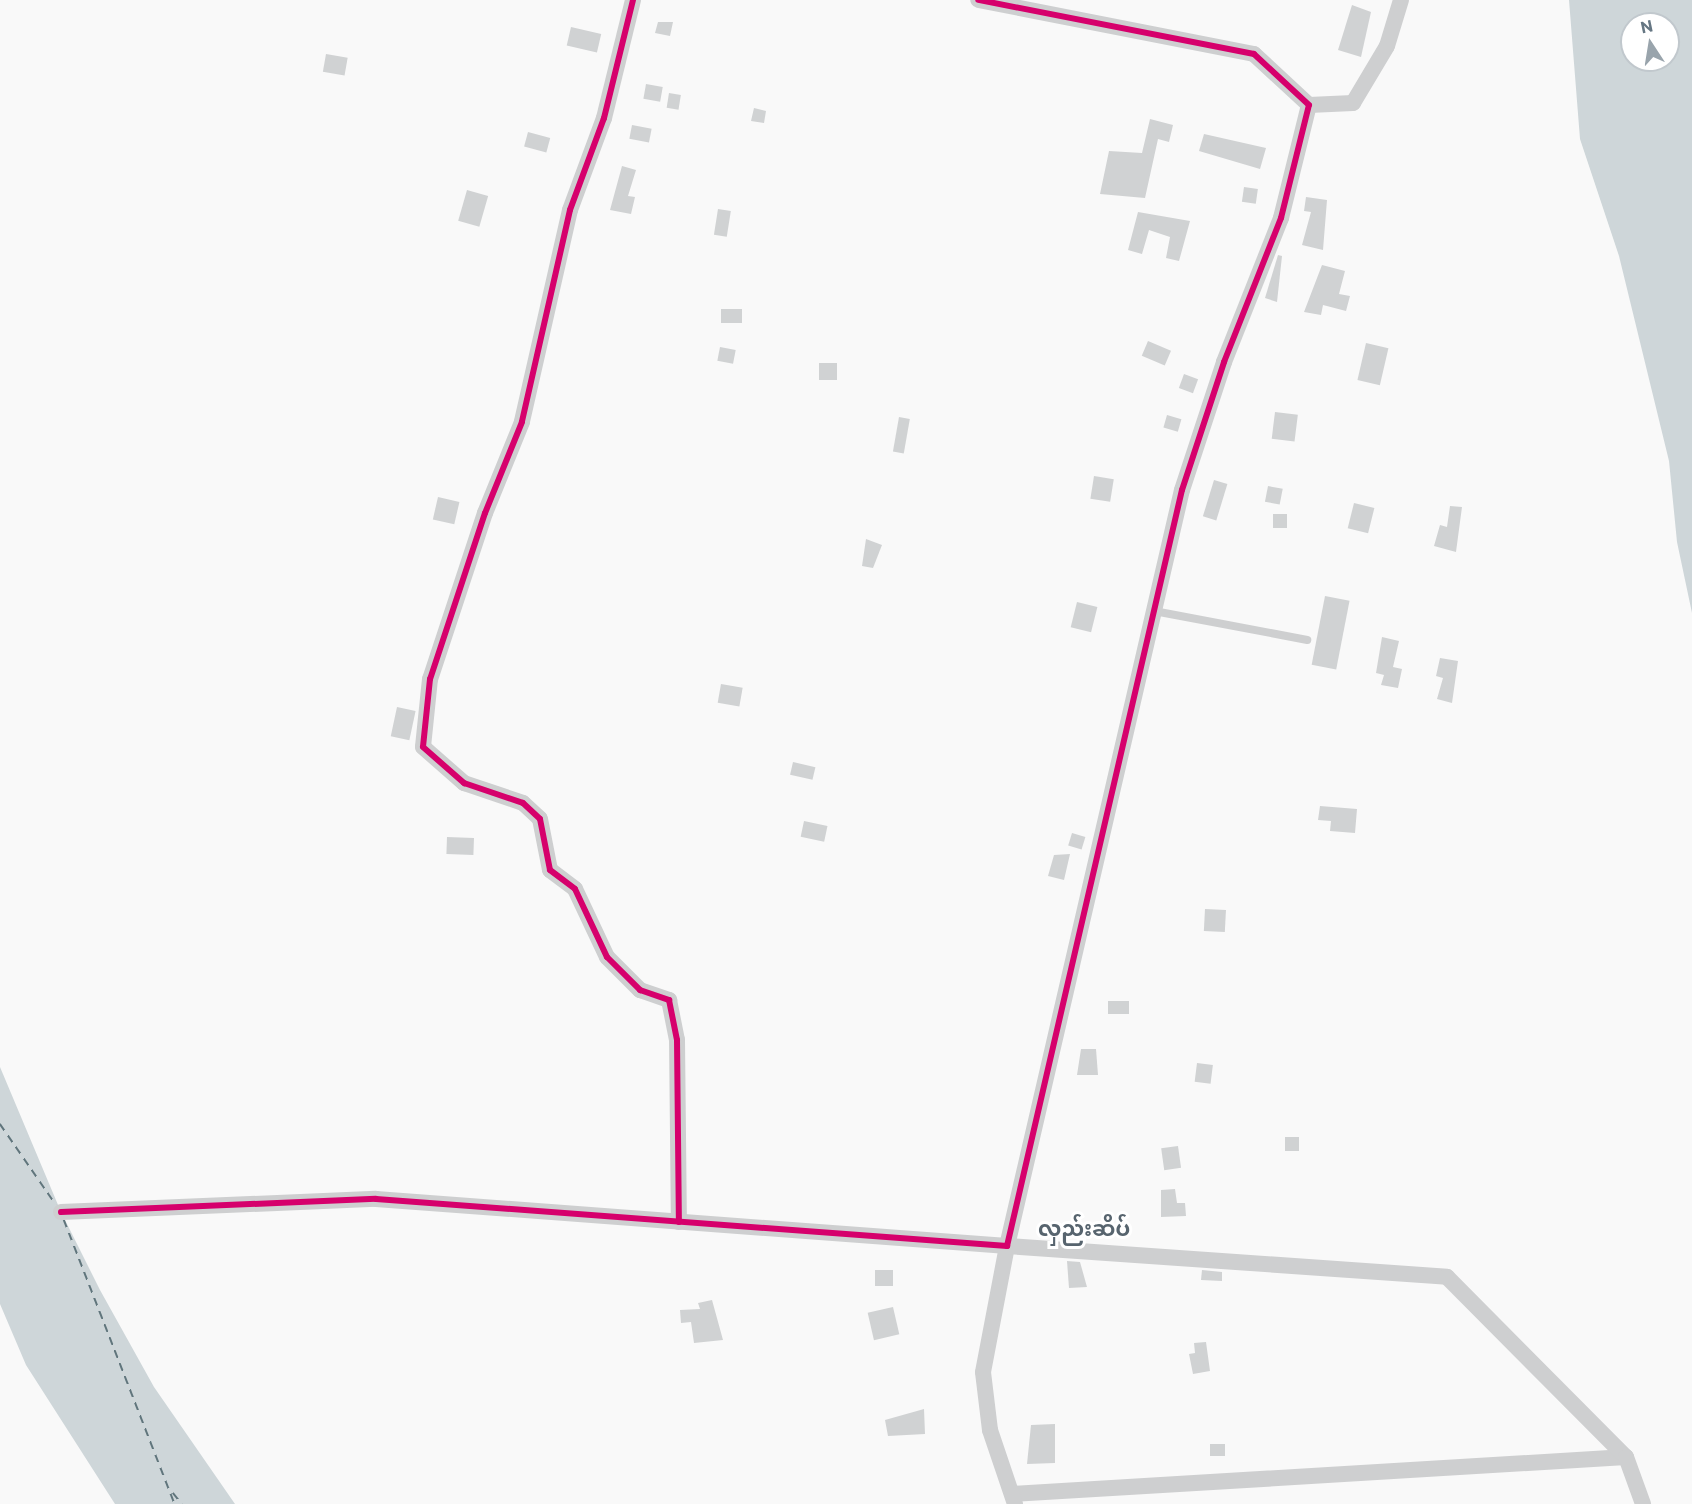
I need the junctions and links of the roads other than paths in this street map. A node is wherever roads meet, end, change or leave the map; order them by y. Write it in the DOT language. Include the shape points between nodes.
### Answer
graph roads {
  1 [pos="633,0"];
  2 [pos="978,0"];
  3 [pos="1401,0"];
  4 [pos="1309,105"];
  5 [pos="1153,611"];
  6 [pos="1307,640"];
  7 [pos="61,1212"];
  8 [pos="679,1222"];
  9 [pos="1007,1246"];
  10 [pos="1626,1457"];
  11 [pos="1014,1499"];
  12 [pos="1643,1504"];
  1 -- 8 [label="street" via="604,118 570,210 522,422 485,513 430,679 423,747 464,783 523,803 540,819 550,870 575,889 607,957 640,990 669,1000 677,1040"];
  2 -- 4 [label="street" via="1254,54"];
  3 -- 4 [label="street" via="1387,46 1353,103"];
  4 -- 5 [label="street" via="1281,218 1224,363 1182,490"];
  5 -- 6 [label="lane"];
  5 -- 9 [label="street"];
  7 -- 8 [label="street" via="376,1199"];
  8 -- 9 [label="street"];
  9 -- 10 [label="street" via="1446,1278"];
  9 -- 11 [label="street" via="983,1372 990,1430"];
  10 -- 11 [label="street"];
  10 -- 12 [label="street"];
}
